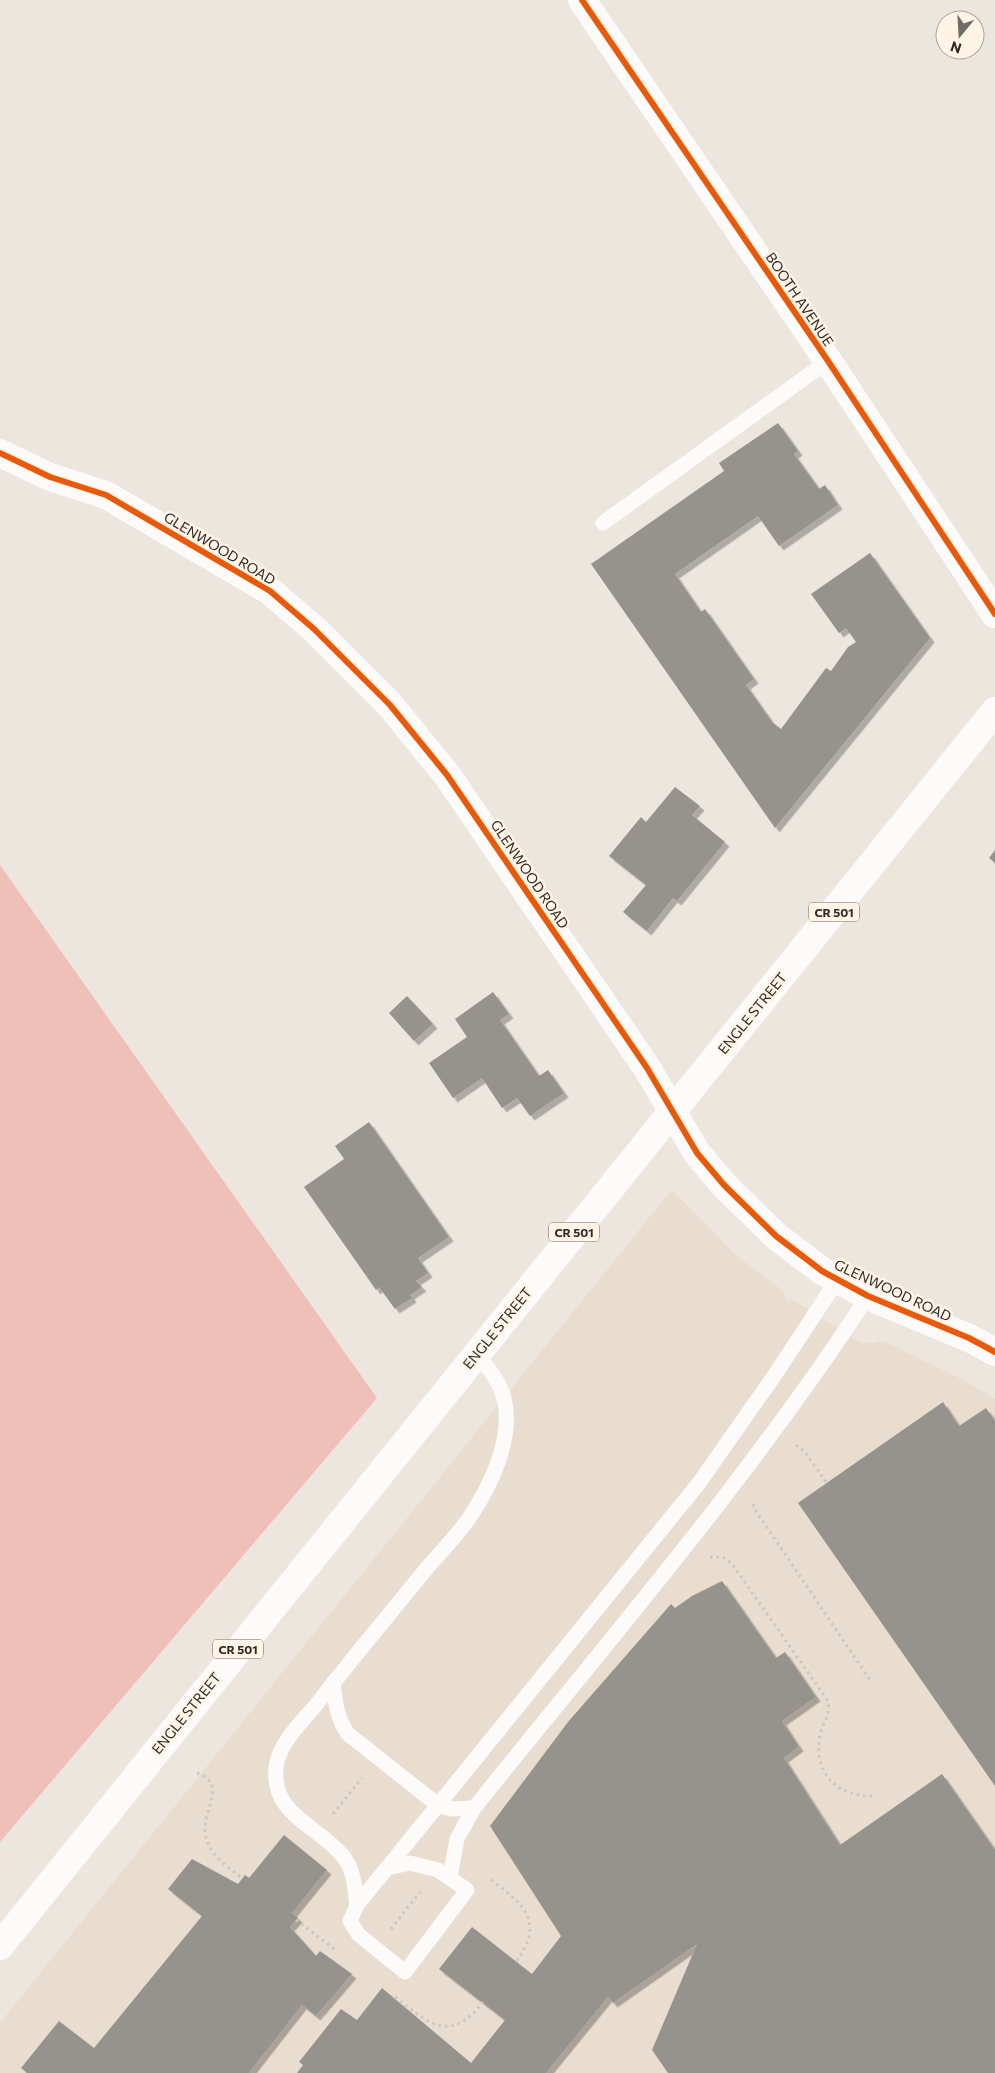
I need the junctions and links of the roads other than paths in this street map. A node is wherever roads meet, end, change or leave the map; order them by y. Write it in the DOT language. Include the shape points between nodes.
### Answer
graph roads {
  1 [pos="582,0"];
  2 [pos="828,361"];
  3 [pos="0,453"];
  4 [pos="603,523"];
  5 [pos="995,614"];
  6 [pos="995,711"];
  7 [pos="671,1112"];
  8 [pos="838,1279"];
  9 [pos="868,1296"];
  10 [pos="995,1352"];
  11 [pos="476,1353"];
  12 [pos="333,1683"];
  13 [pos="438,1805"];
  14 [pos="474,1808"];
  15 [pos="387,1868"];
  16 [pos="450,1877"];
  17 [pos="357,1905"];
  18 [pos="0,1946"];
  1 -- 2 [label="street, BOOTH AVENUE"];
  2 -- 4 [label="lane"];
  2 -- 5 [label="street, BOOTH AVENUE"];
  3 -- 7 [label="street, GLENWOOD ROAD" via="50,477 106,495 270,591 314,629 390,705 447,775 647,1068"];
  6 -- 7 [label="street, ENGLE STREET / CR 501"];
  7 -- 8 [label="street, GLENWOOD ROAD" via="697,1153 742,1204 790,1248"];
  7 -- 11 [label="street, ENGLE STREET / CR 501"];
  8 -- 9 [label="street, GLENWOOD ROAD"];
  8 -- 13 [label="lane" via="699,1483"];
  9 -- 10 [label="street, GLENWOOD ROAD"];
  9 -- 14 [label="lane" via="812,1380 717,1509"];
  11 -- 12 [label="lane" via="497,1380 504,1399 505,1422 497,1467 474,1510"];
  11 -- 18 [label="street, ENGLE STREET / CR 501"];
  12 -- 13 [label="lane" via="341,1724 348,1734"];
  12 -- 17 [label="lane" via="285,1745 278,1760 276,1776 279,1794 286,1807 342,1855 350,1868"];
  13 -- 14 [label="lane" via="452,1809"];
  13 -- 15 [label="lane"];
  14 -- 16 [label="lane" via="457,1839"];
  15 -- 16 [label="lane" via="410,1863 438,1870"];
  15 -- 17 [label="lane"];
  16 -- 17 [label="lane" via="467,1890 405,1972 353,1928 350,1921"];
}
